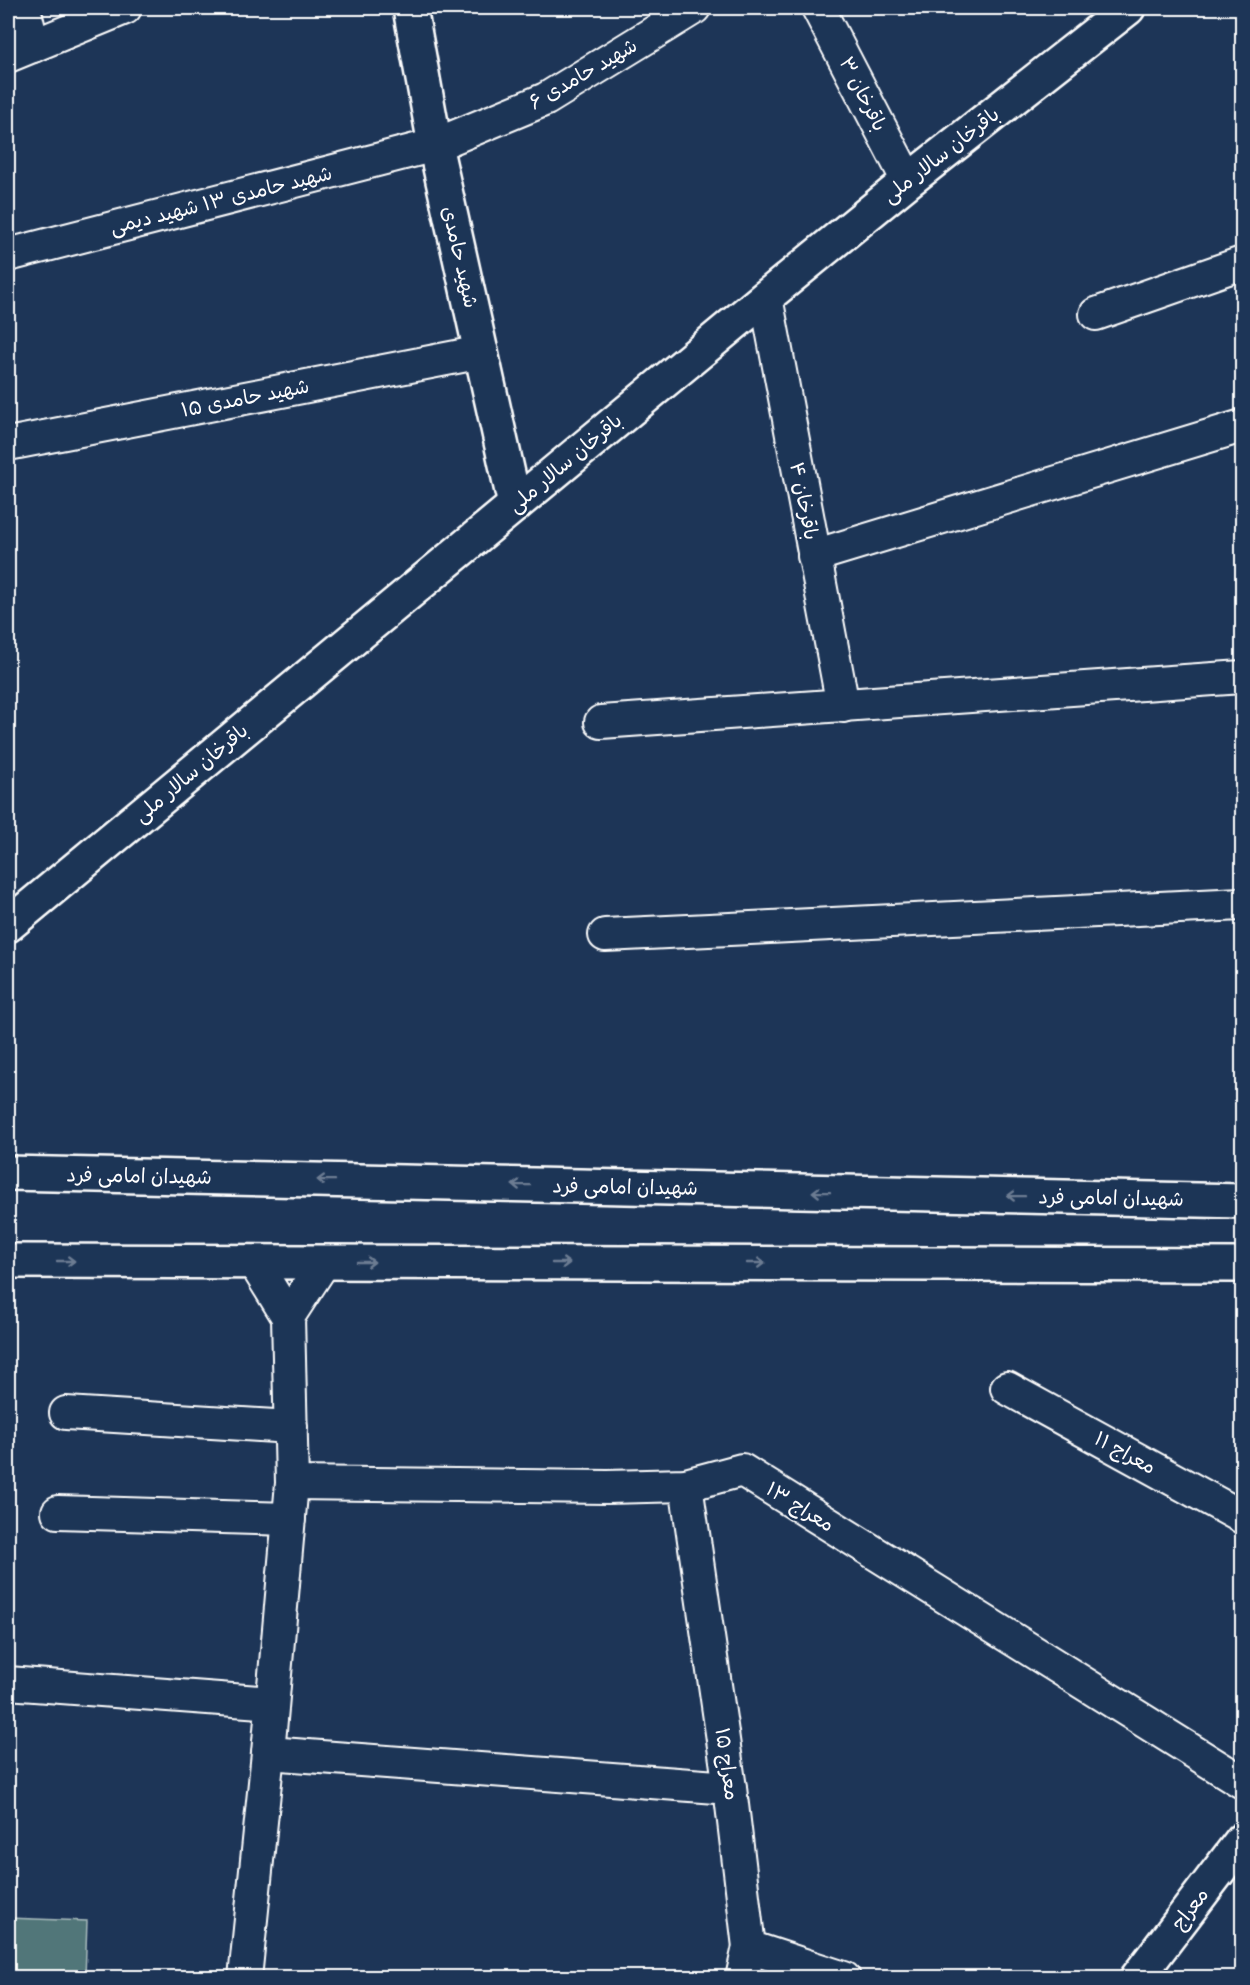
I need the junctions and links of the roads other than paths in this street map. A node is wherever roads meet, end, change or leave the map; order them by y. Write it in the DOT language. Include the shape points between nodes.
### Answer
graph roads {
  1 [pos="24,8"];
  2 [pos="125,8"];
  3 [pos="410,8"];
  4 [pos="694,8"];
  5 [pos="818,8"];
  6 [pos="1128,8"];
  7 [pos="20,51"];
  8 [pos="435,146"];
  9 [pos="908,181"];
  10 [pos="8,255"];
  11 [pos="1242,263"];
  12 [pos="766,297"];
  13 [pos="1096,314"];
  14 [pos="482,352"];
  15 [pos="1242,426"];
  16 [pos="8,444"];
  17 [pos="515,505"];
  18 [pos="814,556"];
  19 [pos="1242,677"];
  20 [pos="843,705"];
  21 [pos="601,722"];
  22 [pos="1242,904"];
  23 [pos="8,925"];
  24 [pos="605,935"];
  25 [pos="8,1173"];
  26 [pos="1242,1201"];
  27 [pos="8,1261"];
  28 [pos="254,1262"];
  29 [pos="324,1262"];
  30 [pos="1242,1265"];
  31 [pos="288,1317"];
  32 [pos="1007,1388"];
  33 [pos="66,1413"];
  34 [pos="291,1426"];
  35 [pos="292,1483"];
  36 [pos="686,1485"];
  37 [pos="58,1512"];
  38 [pos="1242,1517"];
  39 [pos="289,1519"];
  40 [pos="8,1683"];
  41 [pos="273,1703"];
  42 [pos="268,1753"];
  43 [pos="1242,1782"];
  44 [pos="730,1788"];
  45 [pos="1242,1840"];
  46 [pos="749,1947"];
  47 [pos="244,1977"];
  48 [pos="742,1977"];
  49 [pos="843,1977"];
  50 [pos="1137,1977"];
  1 -- 7 [label="street"];
  2 -- 7 [label="street"];
  3 -- 8 [label="street, شهید حامدی"];
  4 -- 8 [label="street, شهید حامدی ۶" via="546,99"];
  5 -- 9 [label="street, باقرخان ۳"];
  6 -- 9 [label="street, باقرخان سالار ملی"];
  8 -- 10 [label="street, شهید حامدی ۱۳ شهید دیمی"];
  8 -- 14 [label="street, شهید حامدی"];
  9 -- 12 [label="street, باقرخان سالار ملی"];
  11 -- 13 [label="street"];
  12 -- 17 [label="street, باقرخان سالار ملی"];
  12 -- 18 [label="street, باقرخان ۴"];
  14 -- 16 [label="street, شهید حامدی ۱۵"];
  14 -- 17 [label="street, شهید حامدی"];
  15 -- 18 [label="street"];
  17 -- 23 [label="street, باقرخان سالار ملی"];
  18 -- 20 [label="street, باقرخان ۴"];
  19 -- 20 [label="street"];
  20 -- 21 [label="street"];
  22 -- 24 [label="street"];
  26 -- 25 [label="street, شهیدان امامی فرد, one-way"];
  27 -- 28 [label="street, one-way"];
  28 -- 29 [label="street"];
  28 -- 31 [label="street"];
  29 -- 30 [label="street, one-way"];
  29 -- 31 [label="street"];
  31 -- 34 [label="street"];
  32 -- 38 [label="street, معراج ۱۱"];
  33 -- 34 [label="street"];
  34 -- 35 [label="street"];
  35 -- 36 [label="street, معراج ۱۳"];
  35 -- 39 [label="street"];
  36 -- 43 [label="street, معراج ۱۳" via="742,1470"];
  36 -- 44 [label="street, معراج ۱۵"];
  37 -- 39 [label="street"];
  39 -- 41 [label="street"];
  40 -- 41 [label="street"];
  41 -- 42 [label="street"];
  42 -- 44 [label="street"];
  42 -- 47 [label="street"];
  44 -- 46 [label="street, معراج ۱۵"];
  45 -- 50 [label="street, معراج"];
  46 -- 48 [label="street, معراج ۱۵"];
  46 -- 49 [label="street"];
}
